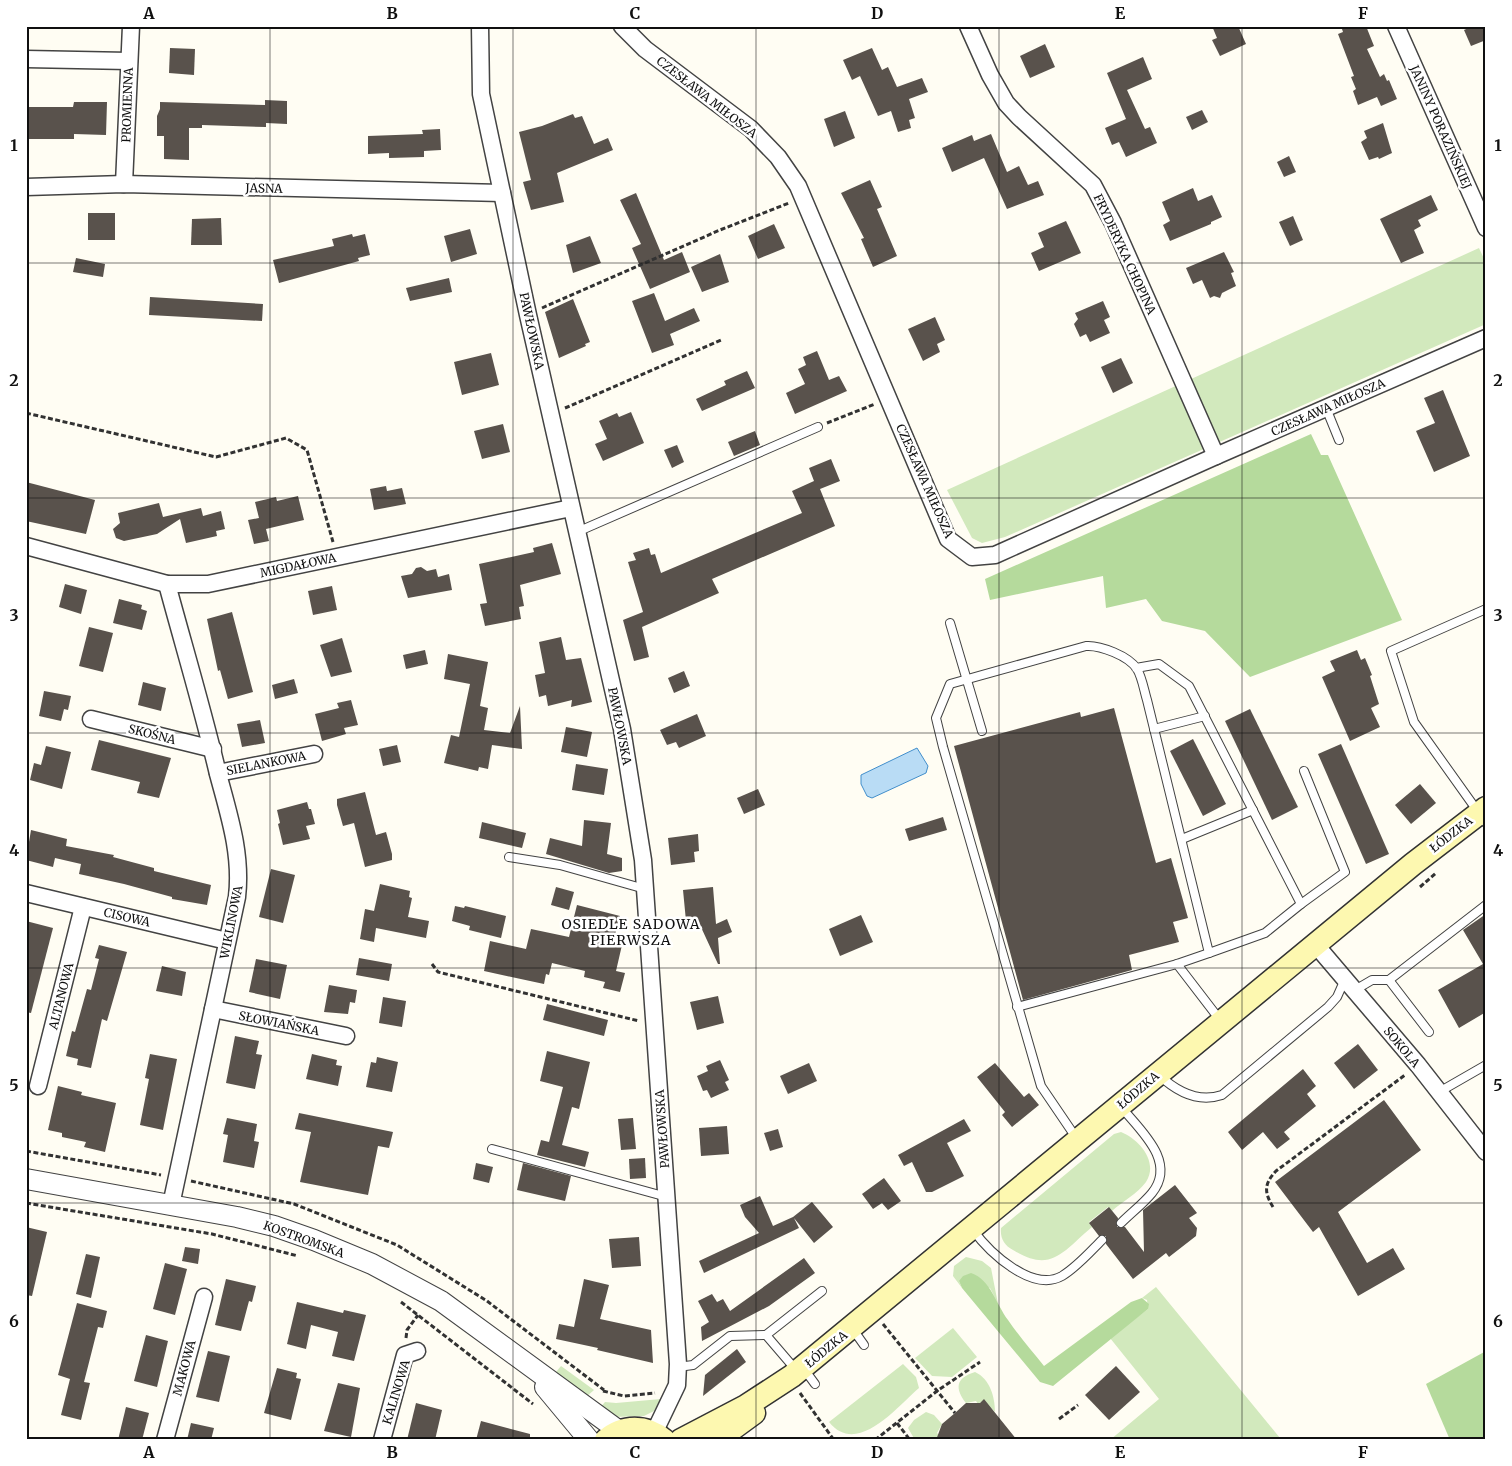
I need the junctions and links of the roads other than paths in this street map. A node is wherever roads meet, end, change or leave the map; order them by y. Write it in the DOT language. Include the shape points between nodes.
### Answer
graph roads {
  1 [pos="131,26"];
  2 [pos="480,26"];
  3 [pos="622,26"];
  4 [pos="968,26"];
  5 [pos="1396,26"];
  6 [pos="26,59"];
  7 [pos="129,61"];
  8 [pos="124,184"];
  9 [pos="26,187"];
  10 [pos="502,193"];
  11 [pos="1486,228"];
  12 [pos="1486,338"];
  13 [pos="1326,408"];
  14 [pos="818,427"];
  15 [pos="1339,440"];
  16 [pos="1216,456"];
  17 [pos="571,508"];
  18 [pos="576,532"];
  19 [pos="26,546"];
  20 [pos="167,584"];
  21 [pos="1486,609"];
  22 [pos="950,624"];
  23 [pos="1136,668"];
  24 [pos="967,679"];
  25 [pos="1205,716"];
  26 [pos="91,719"];
  27 [pos="1154,729"];
  28 [pos="982,731"];
  29 [pos="212,749"];
  30 [pos="314,754"];
  31 [pos="1304,771"];
  32 [pos="218,773"];
  33 [pos="1253,810"];
  34 [pos="1483,815"];
  35 [pos="1182,839"];
  36 [pos="509,857"];
  37 [pos="645,889"];
  38 [pos="26,893"];
  39 [pos="1301,904"];
  40 [pos="1486,906"];
  41 [pos="83,907"];
  42 [pos="227,941"];
  43 [pos="1316,944"];
  44 [pos="1209,953"];
  45 [pos="1177,964"];
  46 [pos="1389,980"];
  47 [pos="1350,985"];
  48 [pos="1017,1007"];
  49 [pos="213,1009"];
  50 [pos="1221,1022"];
  51 [pos="1429,1032"];
  52 [pos="346,1036"];
  53 [pos="1486,1065"];
  54 [pos="1158,1073"];
  55 [pos="38,1086"];
  56 [pos="1440,1092"];
  57 [pos="1120,1105"];
  58 [pos="1078,1140"];
  59 [pos="492,1149"];
  60 [pos="1486,1152"];
  61 [pos="26,1179"];
  62 [pos="667,1197"];
  63 [pos="171,1205"];
  64 [pos="1121,1223"];
  65 [pos="972,1228"];
  66 [pos="1102,1240"];
  67 [pos="822,1291"];
  68 [pos="204,1297"];
  69 [pos="766,1335"];
  70 [pos="417,1351"];
  71 [pos="524,1363"];
  72 [pos="678,1368"];
  73 [pos="801,1378"];
  74 [pos="612,1436"];
  75 [pos="659,1436"];
  76 [pos="165,1440"];
  77 [pos="382,1440"];
  78 [pos="590,1440"];
  79 [pos="681,1440"];
  80 [pos="717,1440"];
  1 -- 7 [label="street, PROMIENNA"];
  2 -- 10 [label="street, PAWŁOWSKA" via="481,94"];
  3 -- 16 [label="street, CZESŁAWA MIŁOSZA" via="645,49 751,129 767,144 798,186 948,539 972,557 995,555"];
  4 -- 16 [label="street, FRYDERYKA CHOPINA" via="1006,103 1093,185 1113,223"];
  5 -- 11 [label="street, JANINY PORAZIŃSKIEJ"];
  6 -- 7 [label="street"];
  7 -- 8 [label="street, PROMIENNA"];
  8 -- 9 [label="street, JASNA"];
  8 -- 10 [label="street, JASNA"];
  10 -- 17 [label="street, PAWŁOWSKA"];
  12 -- 13 [label="street, CZESŁAWA MIŁOSZA"];
  13 -- 15 [label="lane"];
  13 -- 16 [label="street, CZESŁAWA MIŁOSZA"];
  14 -- 18 [label="lane"];
  17 -- 18 [label="street, PAWŁOWSKA"];
  17 -- 20 [label="street, MIGDAŁOWA" via="208,584"];
  18 -- 37 [label="street, PAWŁOWSKA" via="622,729"];
  19 -- 20 [label="street, MIGDAŁOWA"];
  20 -- 29 [label="street, WIKLINOWA"];
  21 -- 34 [label="lane" via="1391,651 1414,722"];
  22 -- 24 [label="lane"];
  23 -- 24 [label="lane" via="1105,648 1086,646"];
  23 -- 25 [label="lane" via="1158,664 1189,686"];
  23 -- 27 [label="lane"];
  24 -- 28 [label="lane"];
  24 -- 48 [label="lane" via="950,684 936,718"];
  25 -- 27 [label="lane"];
  25 -- 33 [label="lane"];
  26 -- 29 [label="street, SKOŚNA"];
  27 -- 35 [label="lane"];
  29 -- 32 [label="street, WIKLINOWA"];
  30 -- 32 [label="street, SIELANKOWA"];
  31 -- 39 [label="lane" via="1345,872"];
  32 -- 42 [label="street, WIKLINOWA" via="240,873"];
  33 -- 35 [label="lane"];
  33 -- 39 [label="lane"];
  34 -- 43 [label="main road, ŁÓDZKA"];
  35 -- 44 [label="lane"];
  36 -- 37 [label="lane" via="560,865"];
  37 -- 62 [label="street, PAWŁOWSKA"];
  38 -- 41 [label="street, CISOWA"];
  39 -- 44 [label="lane" via="1265,933"];
  40 -- 46 [label="lane"];
  41 -- 42 [label="street, CISOWA"];
  41 -- 55 [label="street, ALTANOWA"];
  42 -- 49 [label="street, WIKLINOWA"];
  43 -- 47 [label="street, SOKOLA"];
  43 -- 50 [label="main road, ŁÓDZKA"];
  44 -- 45 [label="lane"];
  45 -- 48 [label="lane"];
  45 -- 50 [label="lane"];
  46 -- 47 [label="lane"];
  46 -- 51 [label="lane"];
  47 -- 54 [label="lane" via="1222,1094 1210,1098 1196,1097 1169,1084"];
  47 -- 56 [label="street, SOKOLA"];
  48 -- 58 [label="lane" via="1040,1086"];
  49 -- 52 [label="street, SŁOWIAŃSKA"];
  49 -- 63 [label="street, WIKLINOWA"];
  50 -- 54 [label="main road, ŁÓDZKA"];
  53 -- 56 [label="lane"];
  54 -- 57 [label="main road, ŁÓDZKA"];
  56 -- 60 [label="street, SOKOLA"];
  57 -- 58 [label="main road, ŁÓDZKA"];
  57 -- 64 [label="lane" via="1155,1149 1161,1171 1151,1194"];
  58 -- 65 [label="main road, ŁÓDZKA"];
  59 -- 62 [label="lane"];
  61 -- 63 [label="street, KOSTROMSKA"];
  62 -- 72 [label="street, PAWŁOWSKA"];
  63 -- 71 [label="street, KOSTROMSKA" via="274,1226 372,1264 441,1301"];
  65 -- 66 [label="lane" via="1006,1264 1028,1276 1046,1280 1061,1276"];
  65 -- 73 [label="main road, ŁÓDZKA" via="872,1310 858,1336"];
  67 -- 69 [label="lane"];
  68 -- 76 [label="street, MAKOWA"];
  69 -- 72 [label="lane" via="730,1336 693,1365"];
  69 -- 73 [label="lane"];
  70 -- 77 [label="street, KALINOWA" via="405,1355"];
  71 -- 74 [label="street, KOSTROMSKA"];
  71 -- 78 [label="street, KOSTROMSKA"];
  72 -- 75 [label="street, PAWŁOWSKA" via="677,1385"];
  73 -- 79 [label="main road, ŁÓDZKA"];
  73 -- 80 [label="main road, ŁÓDZKA"];
  74 -- 75 [label="main road" via="640,1429"];
}
